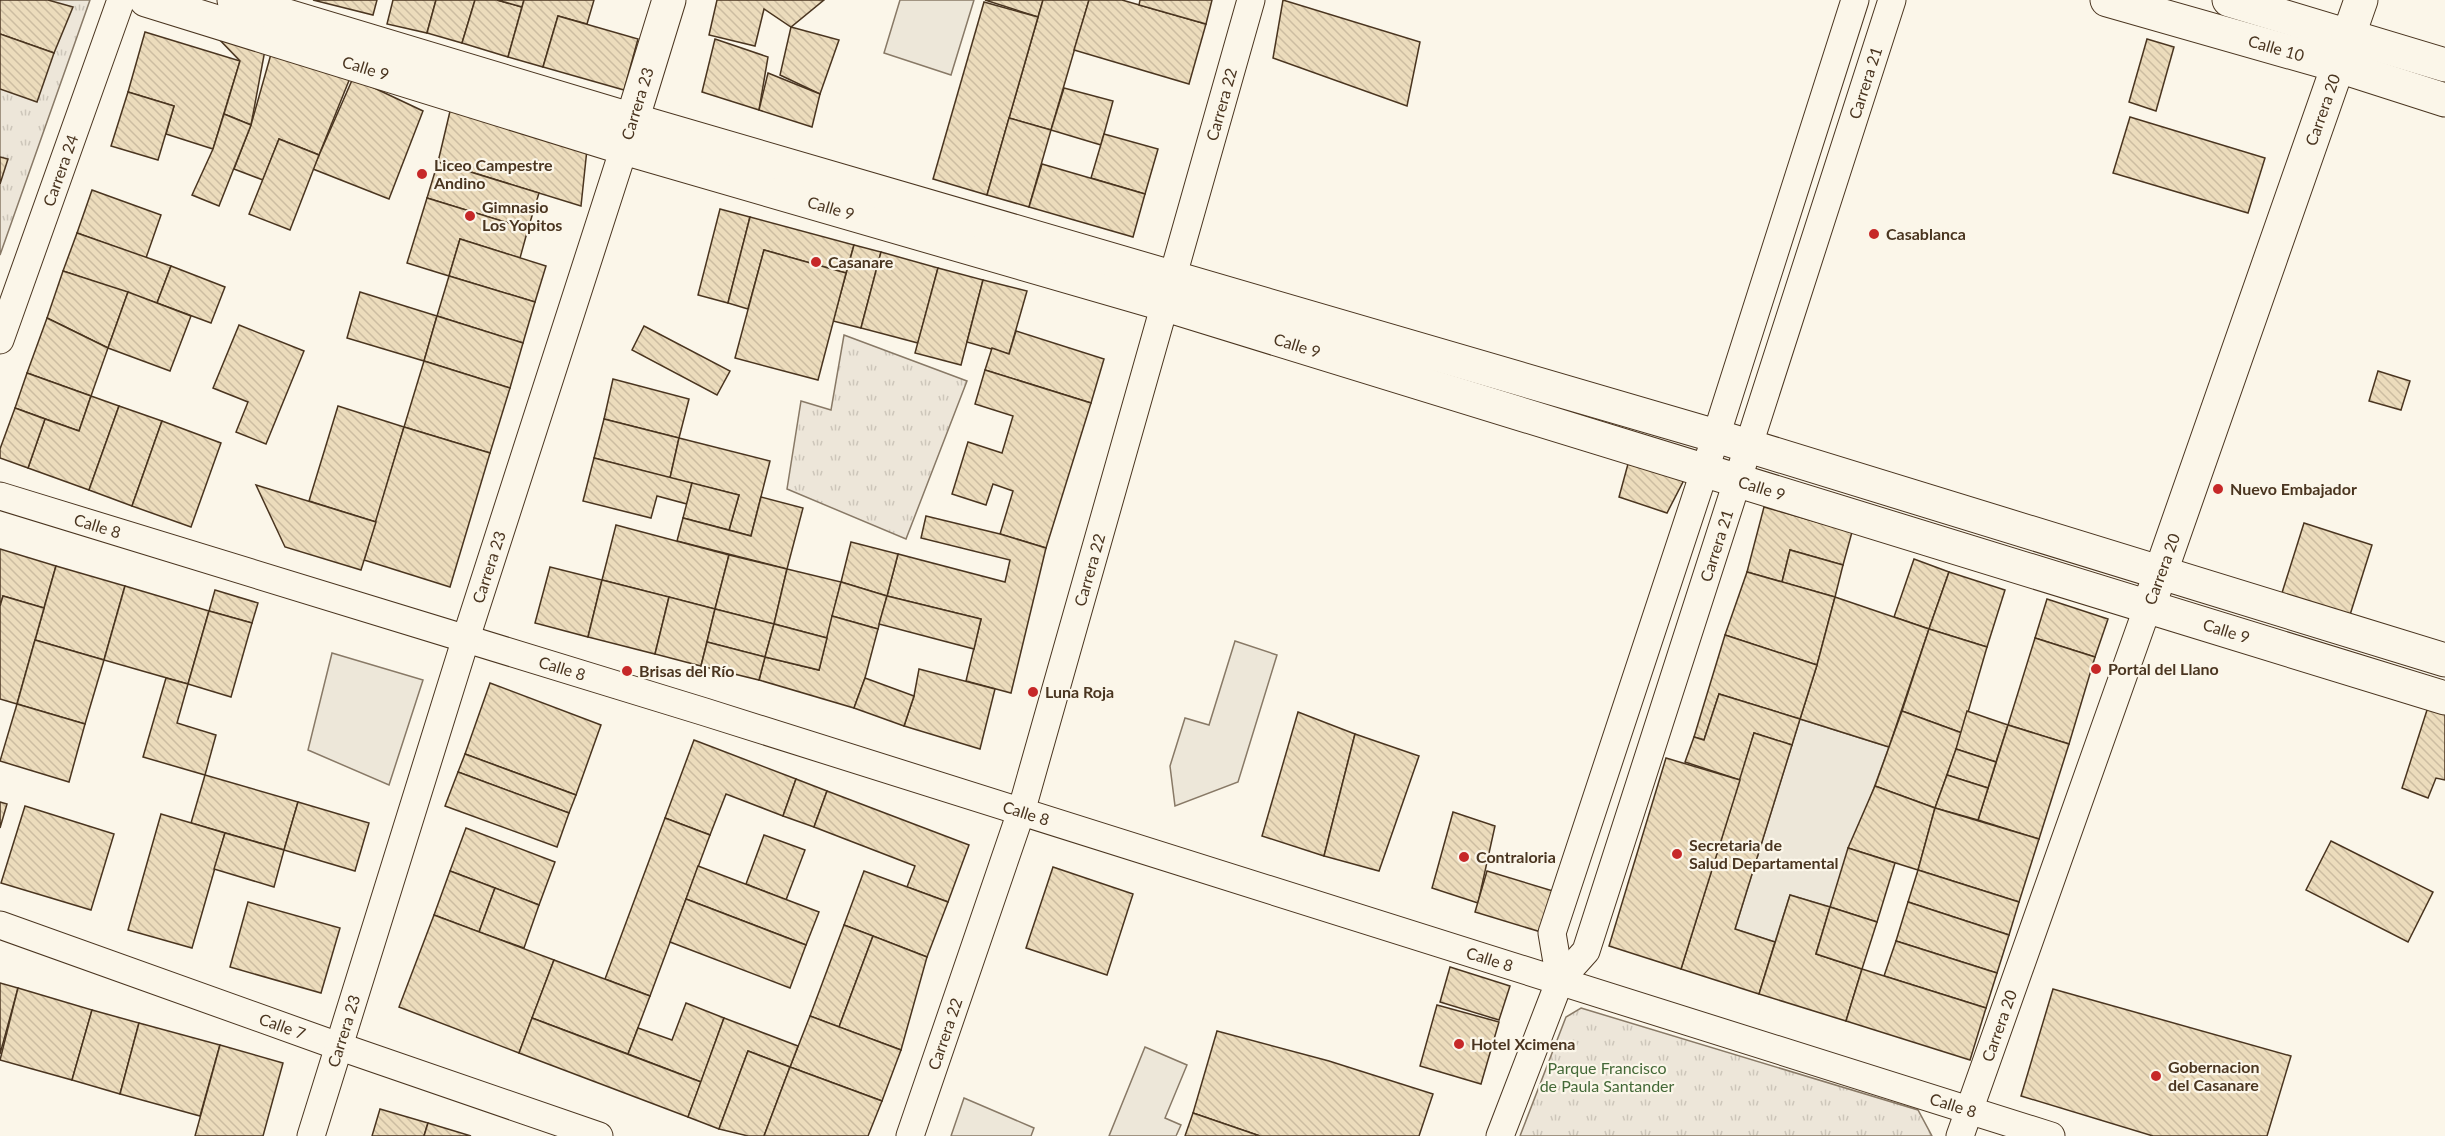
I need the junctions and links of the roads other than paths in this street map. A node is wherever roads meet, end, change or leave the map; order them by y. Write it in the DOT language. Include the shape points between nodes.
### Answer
graph roads {
  1 [pos="121,0"];
  2 [pos="146,0"];
  3 [pos="234,0"];
  4 [pos="669,0"];
  5 [pos="1251,0"];
  6 [pos="1855,0"];
  7 [pos="1892,0"];
  8 [pos="2107,0"];
  9 [pos="2229,0"];
  10 [pos="2361,0"];
  11 [pos="2348,36"];
  12 [pos="2445,65"];
  13 [pos="2338,66"];
  14 [pos="2445,100"];
  15 [pos="628,134"];
  16 [pos="1169,291"];
  17 [pos="0,340"];
  18 [pos="1716,436"];
  19 [pos="1749,446"];
  20 [pos="1705,470"];
  21 [pos="1738,480"];
  22 [pos="0,496"];
  23 [pos="2162,573"];
  24 [pos="2148,606"];
  25 [pos="466,638"];
  26 [pos="2445,660"];
  27 [pos="2445,698"];
  28 [pos="1021,812"];
  29 [pos="0,925"];
  30 [pos="1560,980"];
  31 [pos="338,1046"];
  32 [pos="1970,1111"];
  33 [pos="311,1136"];
  34 [pos="599,1136"];
  35 [pos="910,1136"];
  36 [pos="1500,1136"];
  37 [pos="1960,1136"];
  38 [pos="2051,1136"];
  1 -- 17 [label="street, Carrera 24"];
  2 -- 15 [label="main road, Calle 9"];
  3 -- 15 [label="main road, Calle 9"];
  4 -- 15 [label="main road, Carrera 23"];
  5 -- 16 [label="street, Carrera 22"];
  6 -- 18 [label="street, Carrera 21"];
  7 -- 19 [label="street, Carrera 21"];
  8 -- 13 [label="main road, Calle 10"];
  9 -- 11 [label="main road, Calle 10"];
  10 -- 11 [label="main road, Carrera 20"];
  11 -- 12 [label="main road, Calle 10"];
  11 -- 13 [label="main road, Carrera 20"];
  13 -- 14 [label="main road, Calle 10"];
  13 -- 23 [label="main road, Carrera 20"];
  15 -- 16 [label="main road, Calle 9"];
  15 -- 25 [label="street, Carrera 23"];
  16 -- 18 [label="main road, Calle 9"];
  16 -- 20 [label="main road, Calle 9"];
  16 -- 28 [label="street, Carrera 22"];
  18 -- 19 [label="main road, Calle 9"];
  18 -- 20 [label="street, Carrera 21"];
  19 -- 21 [label="street, Carrera 21"];
  19 -- 23 [label="main road, Calle 9"];
  20 -- 21 [label="main road, Calle 9"];
  20 -- 30 [label="street, Carrera 21" via="1552,933"];
  21 -- 24 [label="main road, Calle 9"];
  21 -- 30 [label="street, Carrera 21" via="1586,951"];
  22 -- 25 [label="street, Calle 8"];
  23 -- 24 [label="main road, Carrera 20"];
  23 -- 26 [label="main road, Calle 9"];
  24 -- 27 [label="main road, Calle 9"];
  24 -- 32 [label="street, Carrera 20"];
  25 -- 28 [label="street, Calle 8"];
  25 -- 31 [label="street, Carrera 23"];
  28 -- 30 [label="street, Calle 8"];
  28 -- 35 [label="street, Carrera 22"];
  29 -- 31 [label="street, Calle 7"];
  30 -- 32 [label="street, Calle 8"];
  30 -- 36 [label="street, Carrera 21"];
  31 -- 33 [label="street, Carrera 23"];
  31 -- 34 [label="street, Calle 7"];
  32 -- 37 [label="street, Carrera 20"];
  32 -- 38 [label="street, Calle 8"];
}
